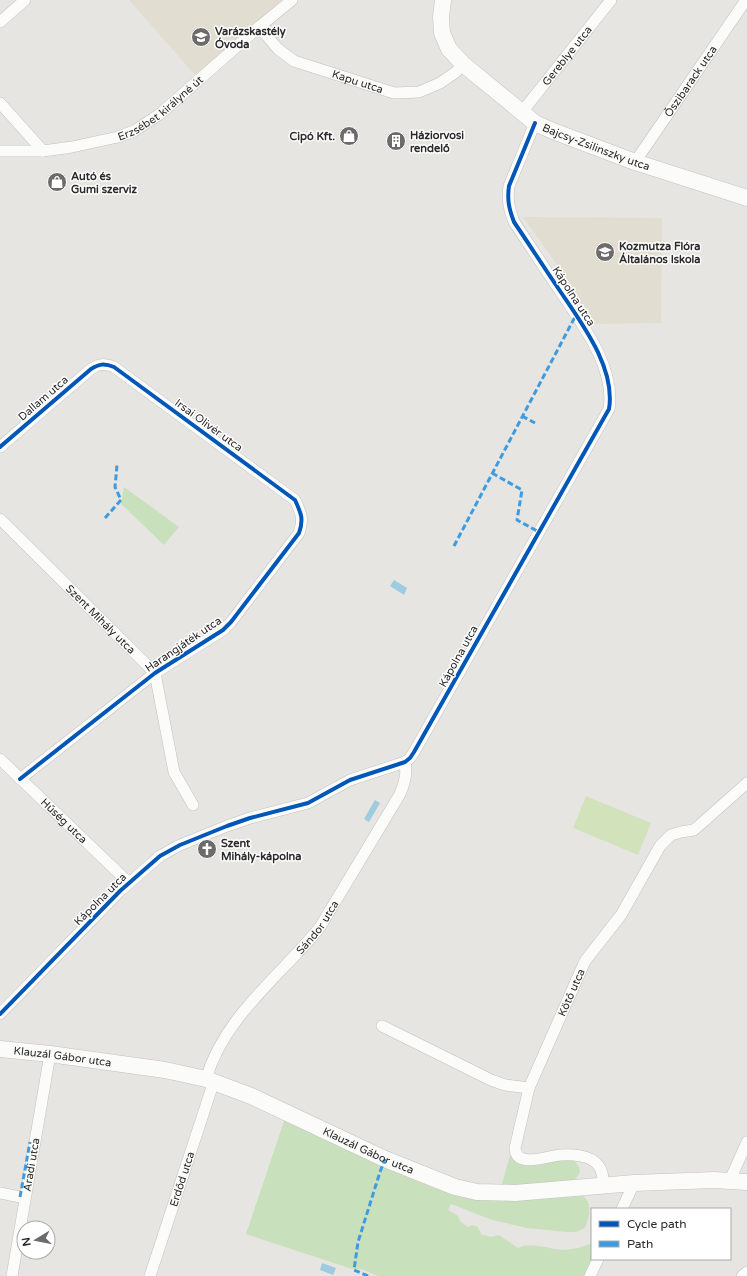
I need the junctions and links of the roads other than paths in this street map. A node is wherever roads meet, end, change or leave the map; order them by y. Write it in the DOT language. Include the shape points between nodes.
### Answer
graph roads {
  1 [pos="25,0"];
  2 [pos="292,0"];
  3 [pos="443,0"];
  4 [pos="611,0"];
  5 [pos="746,0"];
  6 [pos="0,22"];
  7 [pos="259,27"];
  8 [pos="463,64"];
  9 [pos="0,103"];
  10 [pos="522,112"];
  11 [pos="536,123"];
  12 [pos="0,151"];
  13 [pos="43,151"];
  14 [pos="635,162"];
  15 [pos="747,198"];
  16 [pos="100,364"];
  17 [pos="0,447"];
  18 [pos="301,511"];
  19 [pos="0,519"];
  20 [pos="154,673"];
  21 [pos="0,759"];
  22 [pos="405,762"];
  23 [pos="20,778"];
  24 [pos="747,783"];
  25 [pos="193,805"];
  26 [pos="129,883"];
  27 [pos="0,1014"];
  28 [pos="382,1026"];
  29 [pos="0,1049"];
  30 [pos="50,1054"];
  31 [pos="210,1080"];
  32 [pos="529,1088"];
  33 [pos="747,1142"];
  34 [pos="730,1180"];
  35 [pos="747,1182"];
  36 [pos="634,1183"];
  37 [pos="604,1186"];
  38 [pos="0,1194"];
  39 [pos="25,1198"];
  40 [pos="622,1208"];
  41 [pos="598,1260"];
  42 [pos="747,1272"];
  43 [pos="12,1276"];
  44 [pos="150,1276"];
  45 [pos="590,1276"];
  46 [pos="742,1276"];
  1 -- 6 [label="street"];
  2 -- 7 [label="street, Erzsébet királyné út"];
  3 -- 8 [label="street, Bajcsy-Zsilinszky utca" via="440,17 442,33 449,49"];
  4 -- 10 [label="street, Gereblye utca"];
  5 -- 14 [label="street, Őszibarack utca"];
  7 -- 8 [label="street, Kapu utca" via="278,49 294,61 394,93 419,92 440,83"];
  7 -- 13 [label="street, Erzsébet királyné út" via="147,124 118,137"];
  8 -- 10 [label="street, Bajcsy-Zsilinszky utca"];
  9 -- 13 [label="street"];
  10 -- 11 [label="street, Bajcsy-Zsilinszky utca"];
  11 -- 14 [label="street, Bajcsy-Zsilinszky utca"];
  11 -- 22 [label="street, Kápolna utca" via="509,186 509,208 514,222 586,331 601,359 608,379 609,409 414,752"];
  12 -- 13 [label="street, Erzsébet királyné út"];
  14 -- 15 [label="street, Bajcsy-Zsilinszky utca"];
  16 -- 17 [label="street, Dallam utca"];
  16 -- 18 [label="street, Irsai Olivér utca" via="114,366 286,493 295,500"];
  18 -- 20 [label="street, Harangjáték utca" via="302,524 299,533 231,622 223,630"];
  19 -- 20 [label="street, Szent Mihály utca"];
  20 -- 23 [label="street, Harangjáték utca"];
  20 -- 25 [label="street" via="174,772"];
  21 -- 23 [label="street, Hűség utca"];
  22 -- 26 [label="street, Kápolna utca" via="350,780 308,803 250,818 180,845 160,856"];
  22 -- 31 [label="street, Sándor utca" via="405,783 400,794 320,927 262,989 224,1039 212,1060"];
  23 -- 26 [label="street, Hűség utca"];
  24 -- 32 [label="street, Kötő utca" via="694,830 671,835 660,846 621,915 585,961"];
  26 -- 27 [label="street, Kápolna utca"];
  28 -- 32 [label="street" via="491,1080 505,1085"];
  29 -- 30 [label="street, Klauzál Gábor utca"];
  30 -- 31 [label="street, Klauzál Gábor utca" via="165,1070"];
  30 -- 39 [label="street, Aradi utca"];
  31 -- 37 [label="street, Klauzál Gábor utca" via="251,1096 385,1159 455,1187 504,1194"];
  31 -- 44 [label="street, Erdőd utca"];
  32 -- 37 [label="street, Kötő utca" via="515,1148 517,1156 527,1160 570,1154 589,1159 598,1164"];
  33 -- 34 [label="street"];
  34 -- 35 [label="street, Klauzál Gábor utca"];
  34 -- 36 [label="street, Klauzál Gábor utca"];
  36 -- 37 [label="street, Klauzál Gábor utca"];
  36 -- 40 [label="street"];
  38 -- 39 [label="street"];
  39 -- 43 [label="street, Aradi utca"];
  41 -- 45 [label="street"];
  42 -- 46 [label="street"];
}
